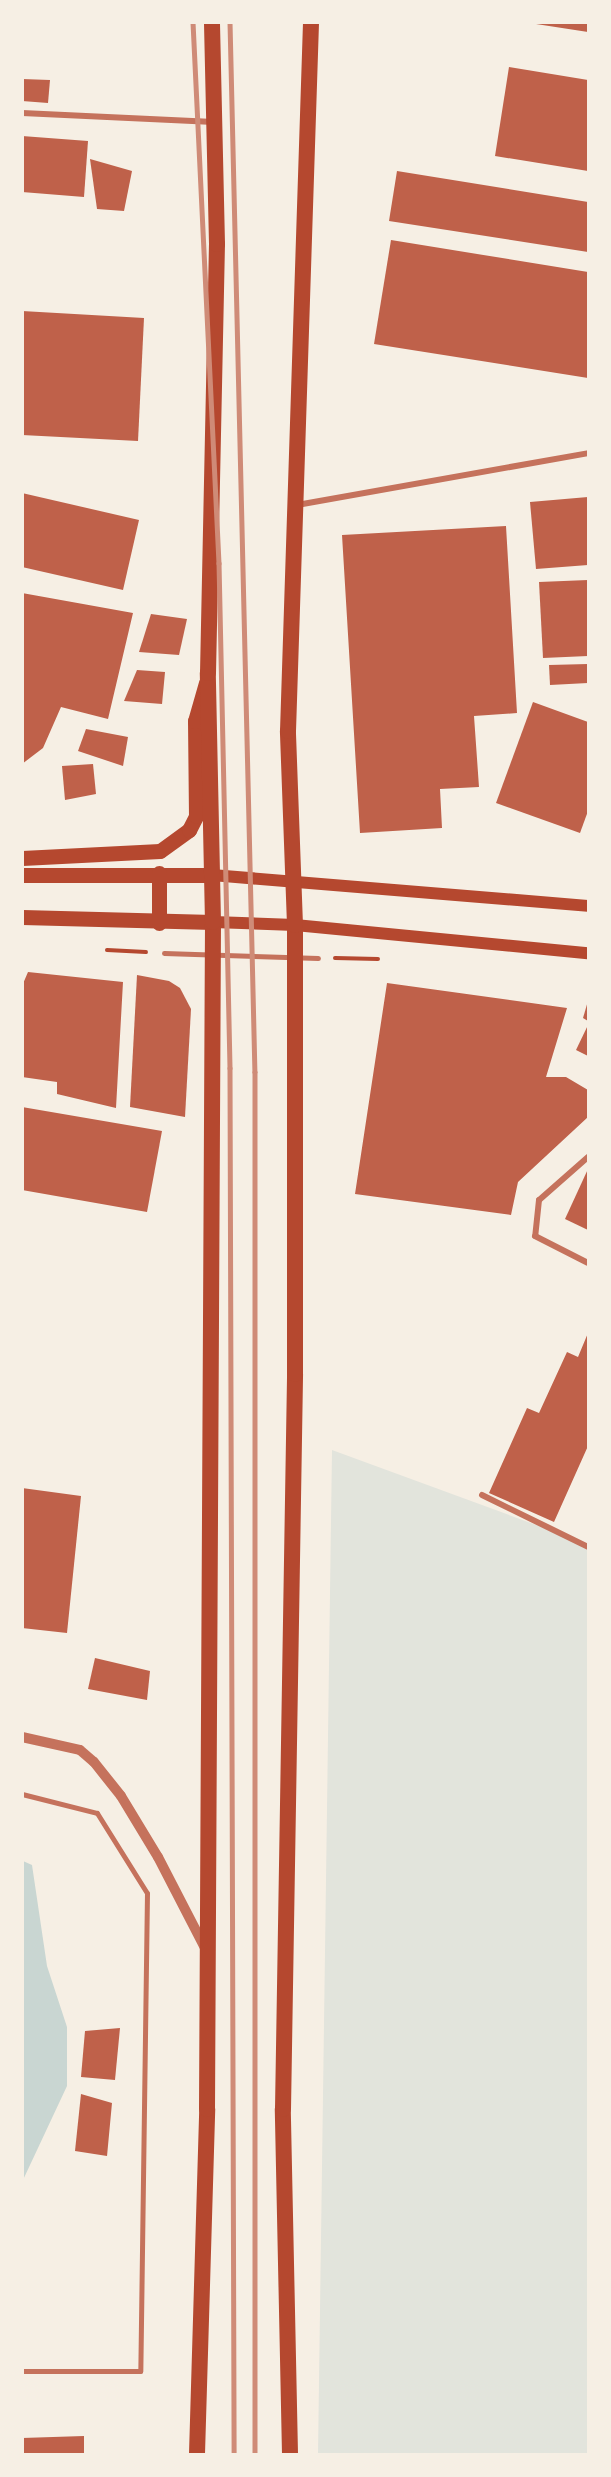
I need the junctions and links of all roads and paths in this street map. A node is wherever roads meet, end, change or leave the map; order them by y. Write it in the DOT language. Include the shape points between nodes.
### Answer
graph roads {
  1 [pos="212,22"];
  2 [pos="312,22"];
  3 [pos="22,113"];
  4 [pos="214,123"];
  5 [pos="588,453"];
  6 [pos="297,506"];
  7 [pos="208,674"];
  8 [pos="22,858"];
  9 [pos="159,873"];
  10 [pos="22,875"];
  11 [pos="212,875"];
  12 [pos="294,880"];
  13 [pos="588,906"];
  14 [pos="22,917"];
  15 [pos="213,922"];
  16 [pos="159,923"];
  17 [pos="295,925"];
  18 [pos="107,950"];
  19 [pos="164,953"];
  20 [pos="588,953"];
  21 [pos="318,958"];
  22 [pos="383,959"];
  23 [pos="588,1157"];
  24 [pos="588,1263"];
  25 [pos="482,1495"];
  26 [pos="588,1547"];
  27 [pos="22,1737"];
  28 [pos="22,1794"];
  29 [pos="206,1950"];
  30 [pos="22,2371"];
  31 [pos="197,2454"];
  32 [pos="290,2454"];
  1 -- 4 [label="highway"];
  2 -- 6 [label="highway"];
  3 -- 4 [label="street"];
  4 -- 7 [label="highway" via="217,244"];
  5 -- 6 [label="street"];
  6 -- 12 [label="highway" via="288,730"];
  7 -- 8 [label="main road" via="195,721 196,816 189,830 160,851"];
  7 -- 11 [label="highway"];
  9 -- 10 [label="main road"];
  9 -- 11 [label="main road"];
  9 -- 16 [label="main road"];
  11 -- 12 [label="main road"];
  11 -- 15 [label="highway"];
  12 -- 13 [label="main road"];
  12 -- 17 [label="highway"];
  14 -- 16 [label="main road"];
  15 -- 16 [label="main road"];
  15 -- 17 [label="main road"];
  15 -- 29 [label="highway"];
  17 -- 20 [label="main road"];
  17 -- 32 [label="highway" via="295,1374 283,2109"];
  18 -- 19 [label="path"];
  19 -- 21 [label="street"];
  21 -- 22 [label="path"];
  23 -- 24 [label="street" via="539,1200 535,1236"];
  25 -- 26 [label="street"];
  27 -- 29 [label="street" via="80,1750 94,1762 122,1796"];
  28 -- 30 [label="street" via="97,1813 147,1893 140,2371"];
  29 -- 31 [label="highway" via="207,2109"];
}
